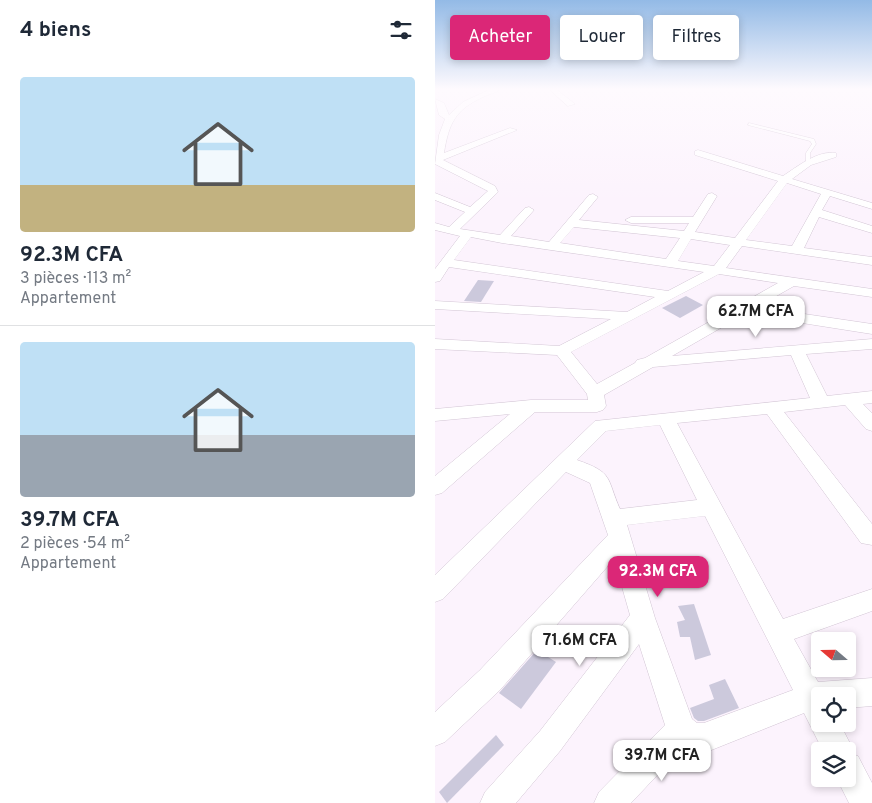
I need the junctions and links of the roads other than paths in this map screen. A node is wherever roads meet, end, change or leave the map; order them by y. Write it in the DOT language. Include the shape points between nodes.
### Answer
graph roads {
  1 [pos="445,126"];
  2 [pos="759,126"];
  3 [pos="513,130"];
  4 [pos="698,154"];
  5 [pos="833,154"];
  6 [pos="437,162"];
  7 [pos="808,163"];
  8 [pos="784,180"];
  9 [pos="827,192"];
  10 [pos="435,196"];
  11 [pos="712,196"];
  12 [pos="593,197"];
  13 [pos="872,206"];
  14 [pos="529,210"];
  15 [pos="473,212"];
  16 [pos="816,212"];
  17 [pos="698,220"];
  18 [pos="572,223"];
  19 [pos="597,225"];
  20 [pos="435,226"];
  21 [pos="872,230"];
  22 [pos="451,231"];
  23 [pos="467,234"];
  24 [pos="688,235"];
  25 [pos="502,239"];
  26 [pos="737,244"];
  27 [pos="552,246"];
  28 [pos="796,252"];
  29 [pos="872,261"];
  30 [pos="670,263"];
  31 [pos="718,270"];
  32 [pos="439,271"];
  33 [pos="792,281"];
  34 [pos="872,293"];
  35 [pos="670,295"];
  36 [pos="435,305"];
  37 [pos="741,309"];
  38 [pos="628,316"];
  39 [pos="872,329"];
  40 [pos="435,344"];
  41 [pos="872,344"];
  42 [pos="796,350"];
  43 [pos="561,351"];
  44 [pos="643,364"];
  45 [pos="872,397"];
  46 [pos="849,400"];
  47 [pos="821,402"];
  48 [pos="531,406"];
  49 [pos="771,407"];
  50 [pos="598,408"];
  51 [pos="436,415"];
  52 [pos="665,418"];
  53 [pos="872,426"];
  54 [pos="563,463"];
  55 [pos="435,487"];
  56 [pos="711,507"];
  57 [pos="617,527"];
  58 [pos="869,537"];
  59 [pos="435,592"];
  60 [pos="872,600"];
  61 [pos="643,618"];
  62 [pos="777,633"];
  63 [pos="811,689"];
  64 [pos="872,692"];
  65 [pos="856,695"];
  66 [pos="811,703"];
  67 [pos="681,729"];
  68 [pos="435,732"];
  69 [pos="856,786"];
  70 [pos="864,802"];
  71 [pos="496,803"];
  72 [pos="610,803"];
  1 -- 6 [label="street"];
  2 -- 7 [label="lane" via="812,140 814,144 808,153"];
  3 -- 6 [label="street"];
  4 -- 8 [label="street"];
  5 -- 7 [label="street"];
  6 -- 15 [label="street" via="491,188 493,192"];
  7 -- 8 [label="street"];
  8 -- 9 [label="street"];
  8 -- 26 [label="street"];
  9 -- 13 [label="street"];
  9 -- 16 [label="street"];
  10 -- 15 [label="street"];
  11 -- 17 [label="street"];
  12 -- 18 [label="street"];
  14 -- 25 [label="street"];
  15 -- 22 [label="street"];
  16 -- 21 [label="street"];
  16 -- 28 [label="street"];
  17 -- 19 [label="street" via="645,219"];
  17 -- 24 [label="street"];
  18 -- 19 [label="street"];
  18 -- 27 [label="street"];
  19 -- 24 [label="street"];
  20 -- 22 [label="street"];
  22 -- 23 [label="street"];
  23 -- 25 [label="street"];
  23 -- 32 [label="street"];
  24 -- 26 [label="street"];
  24 -- 30 [label="street"];
  25 -- 27 [label="street"];
  26 -- 28 [label="street"];
  26 -- 31 [label="street"];
  27 -- 30 [label="street"];
  28 -- 29 [label="street"];
  30 -- 31 [label="street"];
  31 -- 33 [label="street"];
  31 -- 35 [label="street"];
  32 -- 35 [label="street"];
  33 -- 34 [label="street"];
  33 -- 37 [label="street"];
  35 -- 38 [label="street"];
  36 -- 38 [label="street"];
  37 -- 39 [label="street"];
  37 -- 44 [label="street"];
  38 -- 43 [label="street"];
  40 -- 43 [label="street"];
  41 -- 42 [label="street"];
  42 -- 44 [label="street"];
  42 -- 47 [label="street"];
  43 -- 50 [label="street"];
  44 -- 50 [label="street"];
  45 -- 46 [label="street"];
  46 -- 47 [label="street"];
  46 -- 53 [label="street"];
  47 -- 49 [label="street"];
  48 -- 50 [label="street"];
  48 -- 51 [label="street"];
  48 -- 55 [label="street"];
  49 -- 52 [label="street"];
  49 -- 58 [label="street"];
  50 -- 52 [label="street"];
  50 -- 54 [label="street"];
  52 -- 56 [label="street"];
  54 -- 57 [label="street" via="599,479"];
  54 -- 59 [label="street"];
  56 -- 57 [label="street"];
  56 -- 62 [label="street"];
  57 -- 61 [label="street"];
  57 -- 68 [label="street" via="490,680"];
  60 -- 62 [label="street"];
  61 -- 67 [label="street"];
  61 -- 71 [label="street" via="550,741"];
  62 -- 63 [label="street"];
  64 -- 65 [label="street"];
  66 -- 67 [label="street" via="704,738 692,738"];
  67 -- 72 [label="street"];
  69 -- 70 [label="street"];
}
